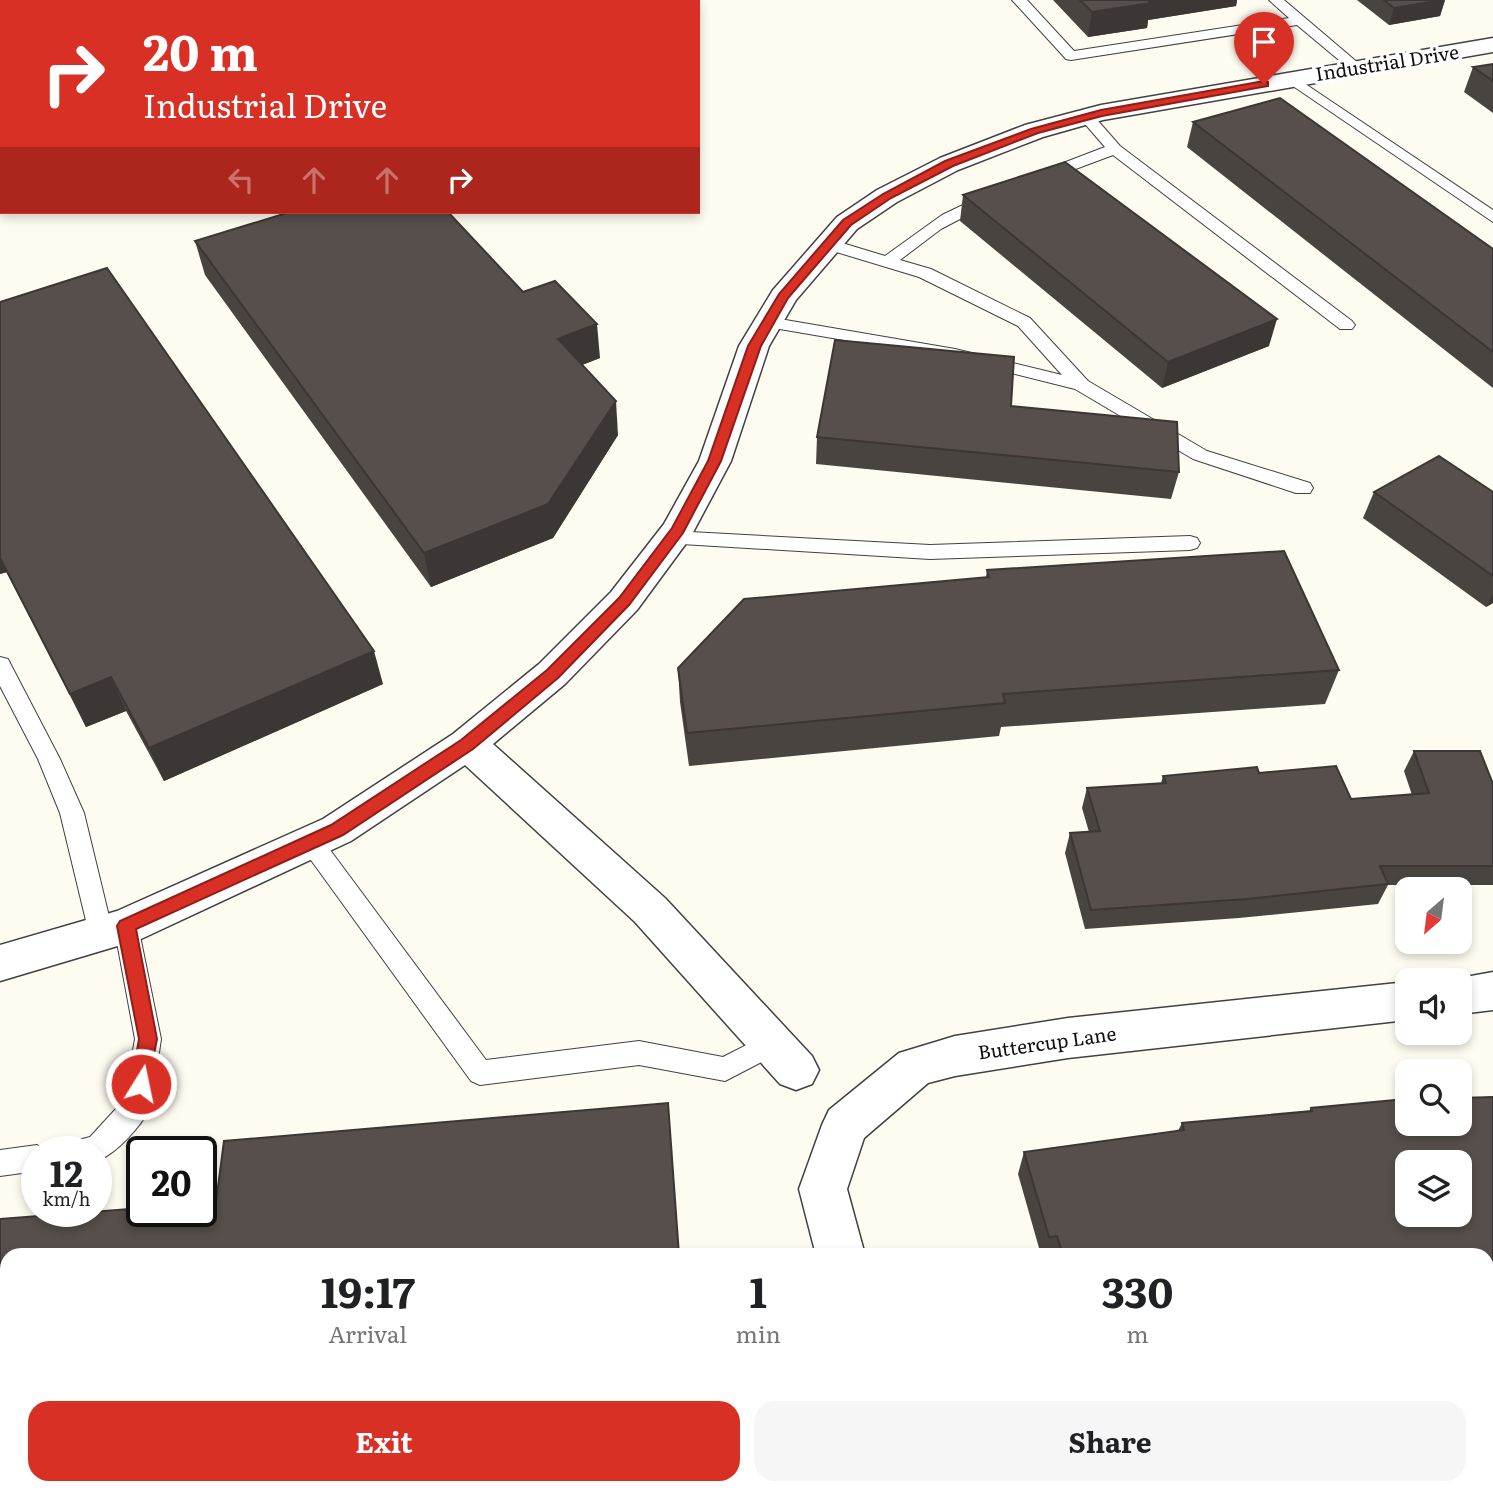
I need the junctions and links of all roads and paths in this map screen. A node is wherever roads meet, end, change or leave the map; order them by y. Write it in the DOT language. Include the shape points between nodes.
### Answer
graph roads {
  1 [pos="1019,0"];
  2 [pos="1276,0"];
  3 [pos="1300,20"];
  4 [pos="1493,45"];
  5 [pos="1357,68"];
  6 [pos="1292,79"];
  7 [pos="1087,117"];
  8 [pos="1115,149"];
  9 [pos="1034,180"];
  10 [pos="1008,190"];
  11 [pos="1493,217"];
  12 [pos="829,244"];
  13 [pos="888,262"];
  14 [pos="768,322"];
  15 [pos="1346,325"];
  16 [pos="1081,385"];
  17 [pos="1303,488"];
  18 [pos="672,538"];
  19 [pos="1190,542"];
  20 [pos="0,665"];
  21 [pos="467,744"];
  22 [pos="311,842"];
  23 [pos="114,930"];
  24 [pos="0,964"];
  25 [pos="1493,991"];
  26 [pos="1472,994"];
  27 [pos="1395,1001"];
  28 [pos="784,1057"];
  29 [pos="109,1136"];
  30 [pos="21,1160"];
  31 [pos="0,1163"];
  32 [pos="839,1248"];
  1 -- 3 [label="lane" via="1071,56"];
  2 -- 3 [label="lane"];
  3 -- 5 [label="lane"];
  4 -- 5 [label="street, Industrial Drive"];
  5 -- 6 [label="street, Industrial Drive"];
  6 -- 7 [label="street, Industrial Drive"];
  6 -- 11 [label="lane"];
  7 -- 8 [label="lane"];
  7 -- 12 [label="street, Industrial Drive" via="949,163 887,196 847,223"];
  8 -- 9 [label="lane"];
  8 -- 15 [label="lane"];
  10 -- 13 [label="lane" via="957,211"];
  12 -- 13 [label="lane"];
  12 -- 14 [label="street, Industrial Drive" via="783,296"];
  13 -- 16 [label="lane" via="925,273 1024,321"];
  14 -- 16 [label="lane" via="955,354"];
  14 -- 18 [label="street, Industrial Drive" via="754,346 715,461"];
  16 -- 17 [label="lane" via="1200,455"];
  18 -- 19 [label="lane" via="930,552"];
  18 -- 21 [label="street, Industrial Drive" via="624,601 561,665"];
  20 -- 23 [label="lane" via="49,759"];
  21 -- 22 [label="street, Industrial Drive" via="337,830"];
  21 -- 28 [label="street" via="650,910"];
  22 -- 23 [label="street, Industrial Drive"];
  22 -- 28 [label="lane" via="480,1073 639,1053 725,1069"];
  23 -- 24 [label="street, Industrial Drive"];
  23 -- 29 [label="lane" via="148,1039 137,1106"];
  25 -- 26 [label="street"];
  27 -- 32 [label="street, Buttercup Lane" via="1068,1038 915,1067 845,1125 823,1189"];
  30 -- 31 [label="lane"];
}
